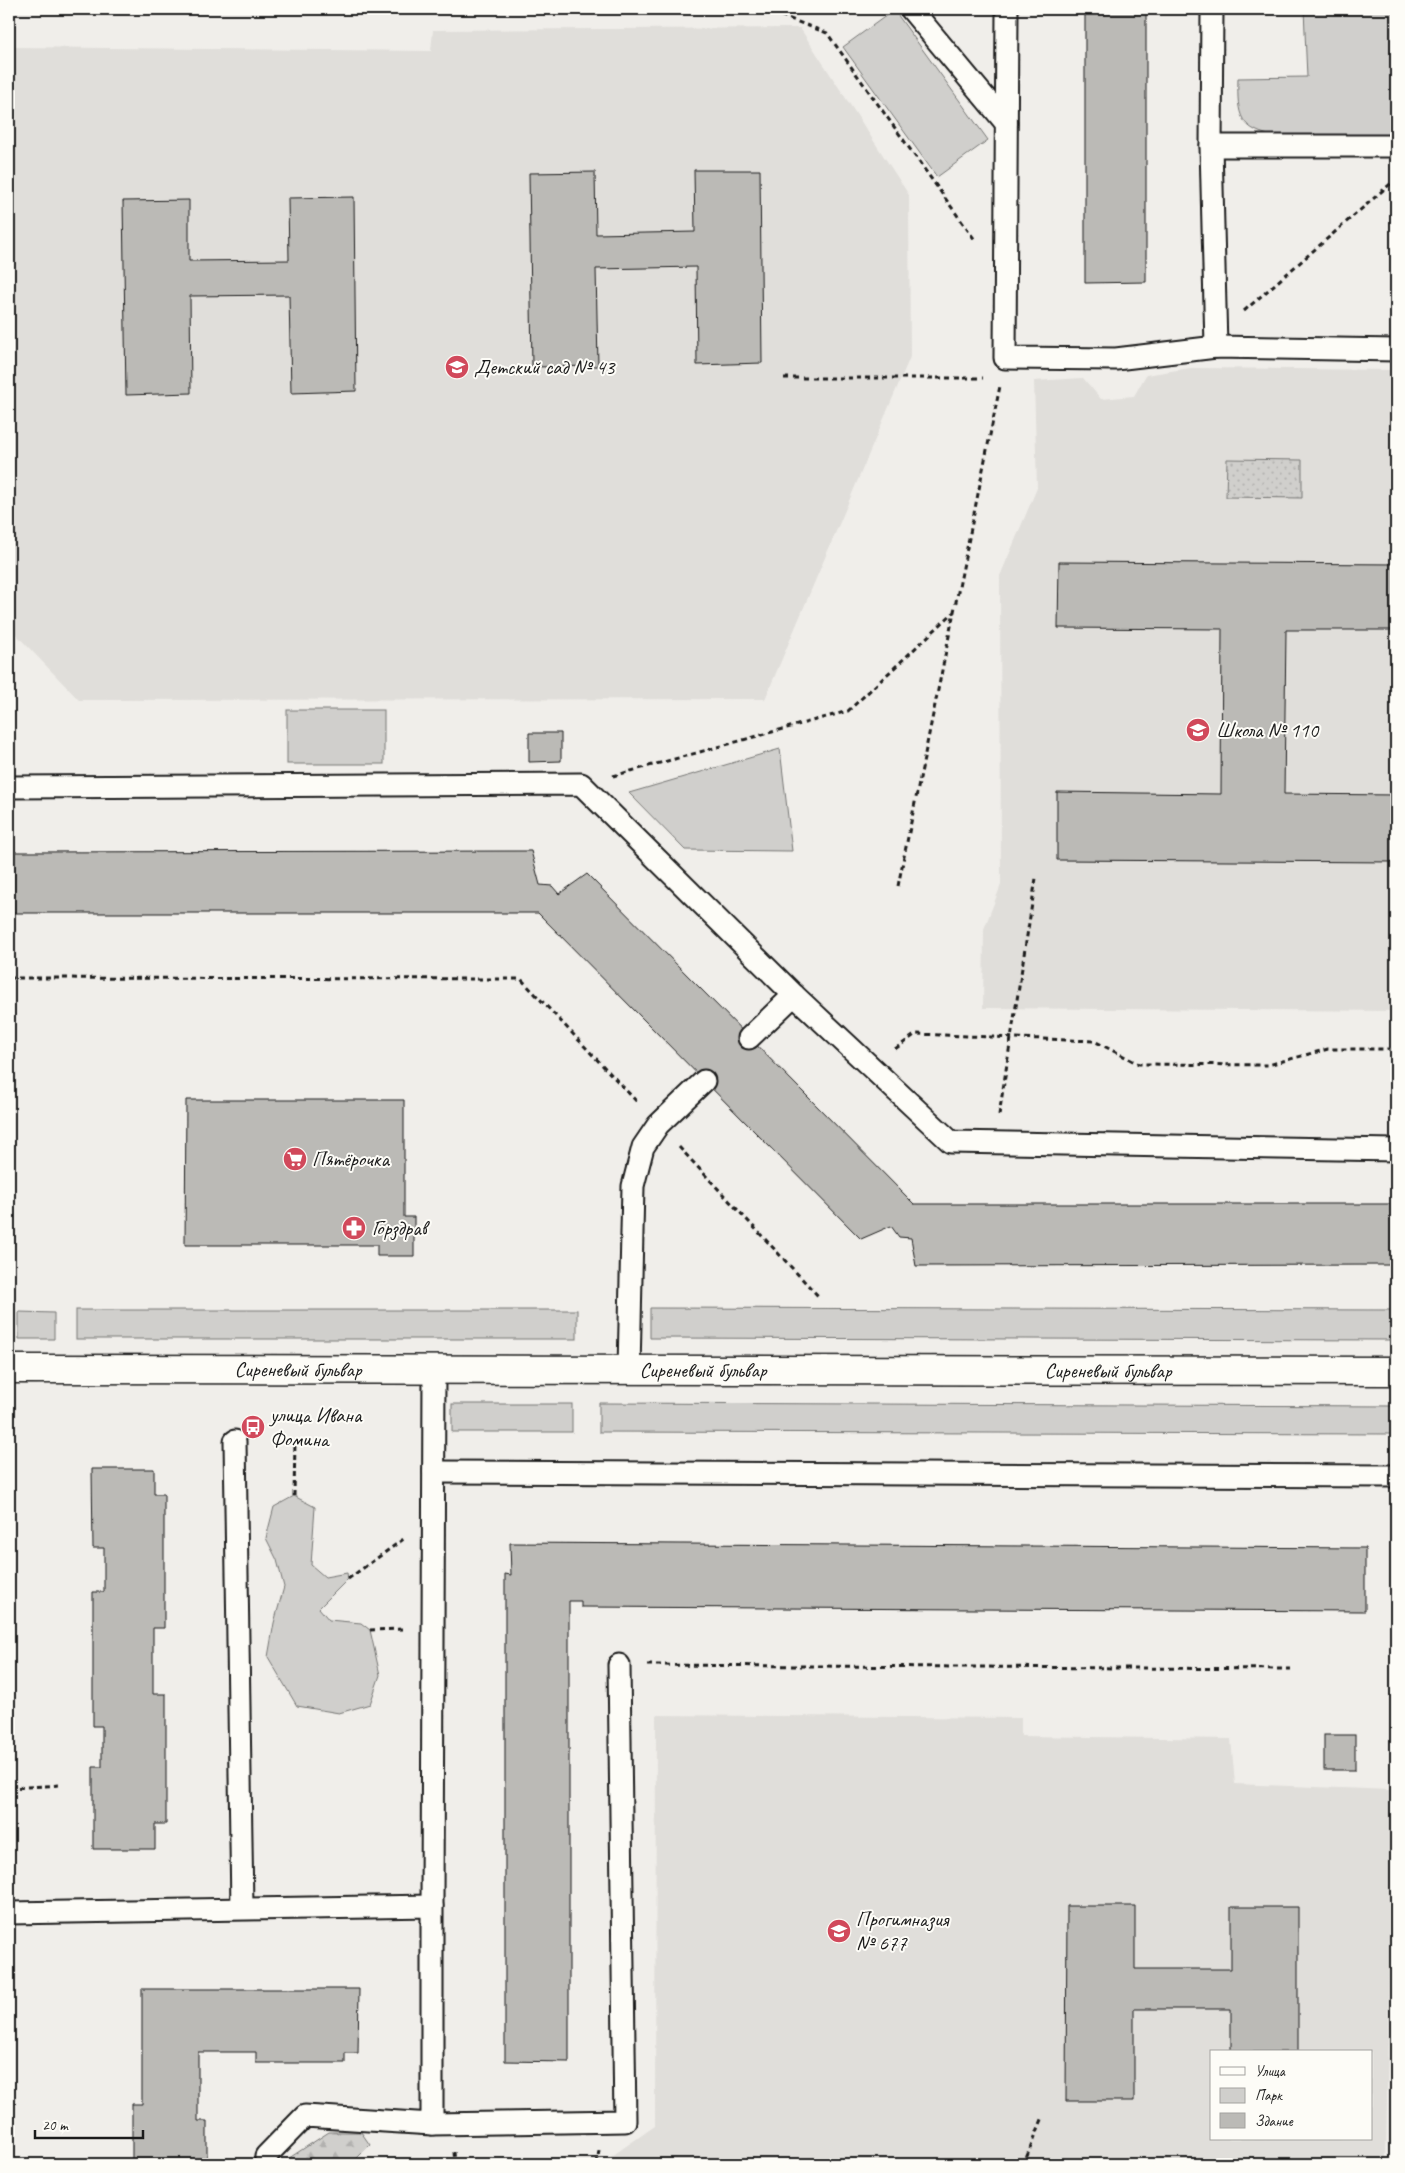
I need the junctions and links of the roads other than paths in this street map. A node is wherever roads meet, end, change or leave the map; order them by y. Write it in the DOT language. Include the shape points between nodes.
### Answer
graph roads {
  1 [pos="911,9"];
  2 [pos="1007,9"];
  3 [pos="1212,9"];
  4 [pos="1006,123"];
  5 [pos="1211,146"];
  6 [pos="1396,146"];
  7 [pos="1216,347"];
  8 [pos="1396,350"];
  9 [pos="9,787"];
  10 [pos="794,995"];
  11 [pos="750,1038"];
  12 [pos="704,1080"];
  13 [pos="1396,1150"];
  14 [pos="9,1369"];
  15 [pos="434,1370"];
  16 [pos="629,1370"];
  17 [pos="1396,1371"];
  18 [pos="235,1441"];
  19 [pos="434,1472"];
  20 [pos="1396,1476"];
  21 [pos="619,1664"];
  22 [pos="432,1906"];
  23 [pos="242,1908"];
  24 [pos="9,1912"];
  25 [pos="432,2124"];
  26 [pos="266,2164"];
  1 -- 4 [label="lane"];
  2 -- 4 [label="lane"];
  3 -- 5 [label="lane"];
  4 -- 7 [label="lane" via="1004,368"];
  5 -- 6 [label="lane"];
  5 -- 7 [label="lane"];
  7 -- 8 [label="lane"];
  9 -- 10 [label="lane" via="581,784"];
  10 -- 11 [label="lane"];
  10 -- 13 [label="lane" via="951,1142"];
  12 -- 16 [label="lane" via="658,1125 643,1148 633,1186"];
  14 -- 15 [label="street, Сиреневый бульвар"];
  15 -- 16 [label="street, Сиреневый бульвар"];
  15 -- 19 [label="lane"];
  16 -- 17 [label="street, Сиреневый бульвар"];
  18 -- 23 [label="lane"];
  19 -- 20 [label="lane"];
  19 -- 22 [label="lane"];
  21 -- 25 [label="lane" via="625,2121"];
  22 -- 23 [label="lane"];
  22 -- 25 [label="lane"];
  23 -- 24 [label="lane"];
  25 -- 26 [label="lane" via="305,2116 266,2156"];
}
